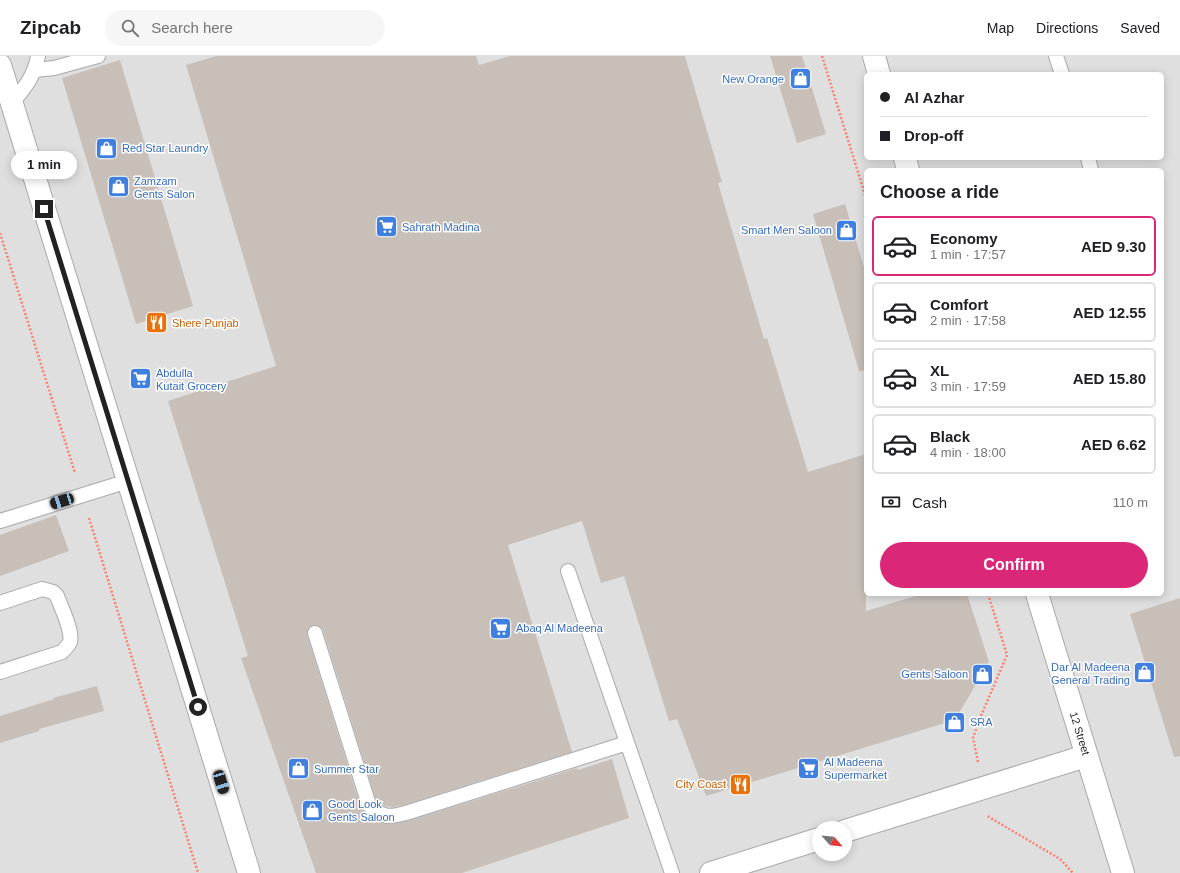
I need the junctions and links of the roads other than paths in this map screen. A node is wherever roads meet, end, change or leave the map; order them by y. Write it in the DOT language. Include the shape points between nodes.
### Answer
graph roads {
  1 [pos="98,56"];
  2 [pos="874,56"];
  3 [pos="1056,56"];
  4 [pos="37,63"];
  5 [pos="0,65"];
  6 [pos="878,72"];
  7 [pos="1061,72"];
  8 [pos="12,103"];
  9 [pos="128,481"];
  10 [pos="0,521"];
  11 [pos="568,571"];
  12 [pos="1038,596"];
  13 [pos="0,603"];
  14 [pos="315,634"];
  15 [pos="0,672"];
  16 [pos="627,743"];
  17 [pos="1086,756"];
  18 [pos="852,829"];
  19 [pos="812,842"];
  20 [pos="249,873"];
  21 [pos="672,873"];
  22 [pos="711,873"];
  23 [pos="1123,873"];
  1 -- 4 [label="lane" via="54,68"];
  2 -- 6 [label="street"];
  3 -- 7 [label="lane"];
  4 -- 8 [label="lane" via="29,82"];
  5 -- 8 [label="street"];
  8 -- 9 [label="street"];
  9 -- 10 [label="lane"];
  9 -- 20 [label="street"];
  11 -- 16 [label="lane"];
  12 -- 17 [label="street, 12 Street"];
  13 -- 15 [label="lane" via="42,589 53,592 57,596 70,633 70,640 62,652"];
  14 -- 16 [label="lane" via="366,798 369,805 379,814 392,817 406,813"];
  16 -- 21 [label="lane"];
  17 -- 18 [label="street"];
  17 -- 23 [label="street, 12 Street"];
  19 -- 22 [label="street"];
}
